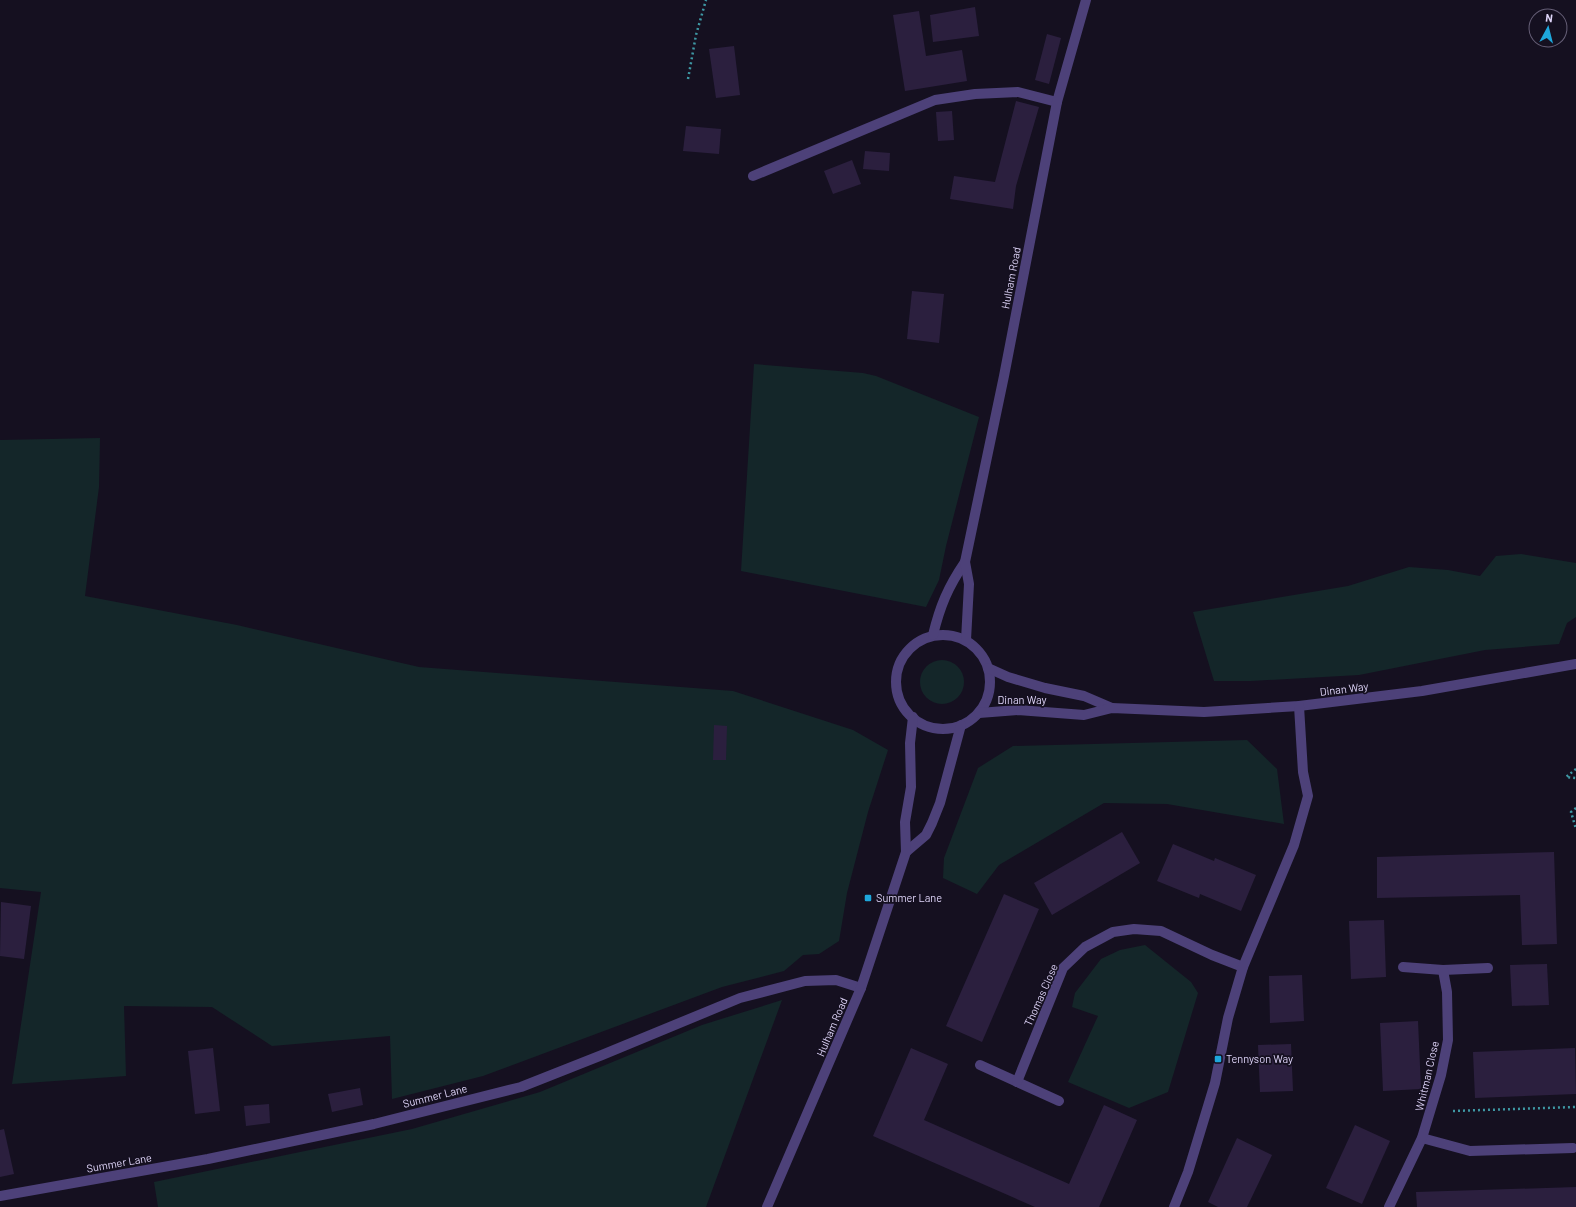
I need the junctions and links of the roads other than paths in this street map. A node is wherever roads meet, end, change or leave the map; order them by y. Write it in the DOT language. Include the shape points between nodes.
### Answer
graph roads {
  1 [pos="1086,0"];
  2 [pos="1057,102"];
  3 [pos="753,176"];
  4 [pos="965,562"];
  5 [pos="933,635"];
  6 [pos="966,640"];
  7 [pos="1576,664"];
  8 [pos="988,668"];
  9 [pos="1299,706"];
  10 [pos="1112,708"];
  11 [pos="979,714"];
  12 [pos="913,718"];
  13 [pos="960,725"];
  14 [pos="906,852"];
  15 [pos="1243,968"];
  16 [pos="1403,968"];
  17 [pos="1488,968"];
  18 [pos="1443,970"];
  19 [pos="861,988"];
  20 [pos="980,1065"];
  21 [pos="1017,1082"];
  22 [pos="1059,1101"];
  23 [pos="1422,1138"];
  24 [pos="1573,1148"];
  25 [pos="0,1196"];
  26 [pos="767,1207"];
  27 [pos="1174,1207"];
  28 [pos="1388,1207"];
  1 -- 2 [label="street, Hulham Road"];
  2 -- 3 [label="street" via="1018,92 975,94 935,100"];
  2 -- 4 [label="street, Hulham Road"];
  4 -- 5 [label="street, Hulham Road" via="944,599"];
  4 -- 6 [label="street, Hulham Road" via="969,584"];
  5 -- 6 [label="street" via="953,635"];
  5 -- 12 [label="street" via="915,643 902,658 896,677 898,696"];
  6 -- 8 [label="street" via="985,658"];
  7 -- 9 [label="street, Dinan Way" via="1422,691"];
  8 -- 10 [label="street, Dinan Way" via="1045,688 1084,696"];
  8 -- 11 [label="street" via="991,676 989,696"];
  9 -- 10 [label="street, Dinan Way" via="1204,712"];
  9 -- 15 [label="street" via="1303,772 1308,796 1294,845"];
  10 -- 11 [label="street, Dinan Way" via="1084,715 1018,710"];
  11 -- 13 [label="street"];
  12 -- 13 [label="street" via="924,725 944,729"];
  12 -- 14 [label="street, Hulham Road" via="910,743 911,787 905,822"];
  13 -- 14 [label="street" via="940,803 932,823 926,835"];
  14 -- 19 [label="street, Hulham Road"];
  15 -- 21 [label="street, Thomas Close" via="1161,931 1134,929 1113,932 1085,947 1063,968"];
  15 -- 27 [label="street" via="1228,1018 1210,1098 1188,1172"];
  16 -- 18 [label="street"];
  17 -- 18 [label="street"];
  18 -- 23 [label="street, Whitman Close" via="1447,992 1448,1040 1441,1075"];
  19 -- 25 [label="street, Summer Lane" via="836,980 805,981 740,998 521,1087 374,1124 208,1159"];
  19 -- 26 [label="street, Hulham Road"];
  20 -- 21 [label="street"];
  21 -- 22 [label="street"];
  23 -- 24 [label="street" via="1470,1151"];
  23 -- 28 [label="street, Whitman Close"];
}
